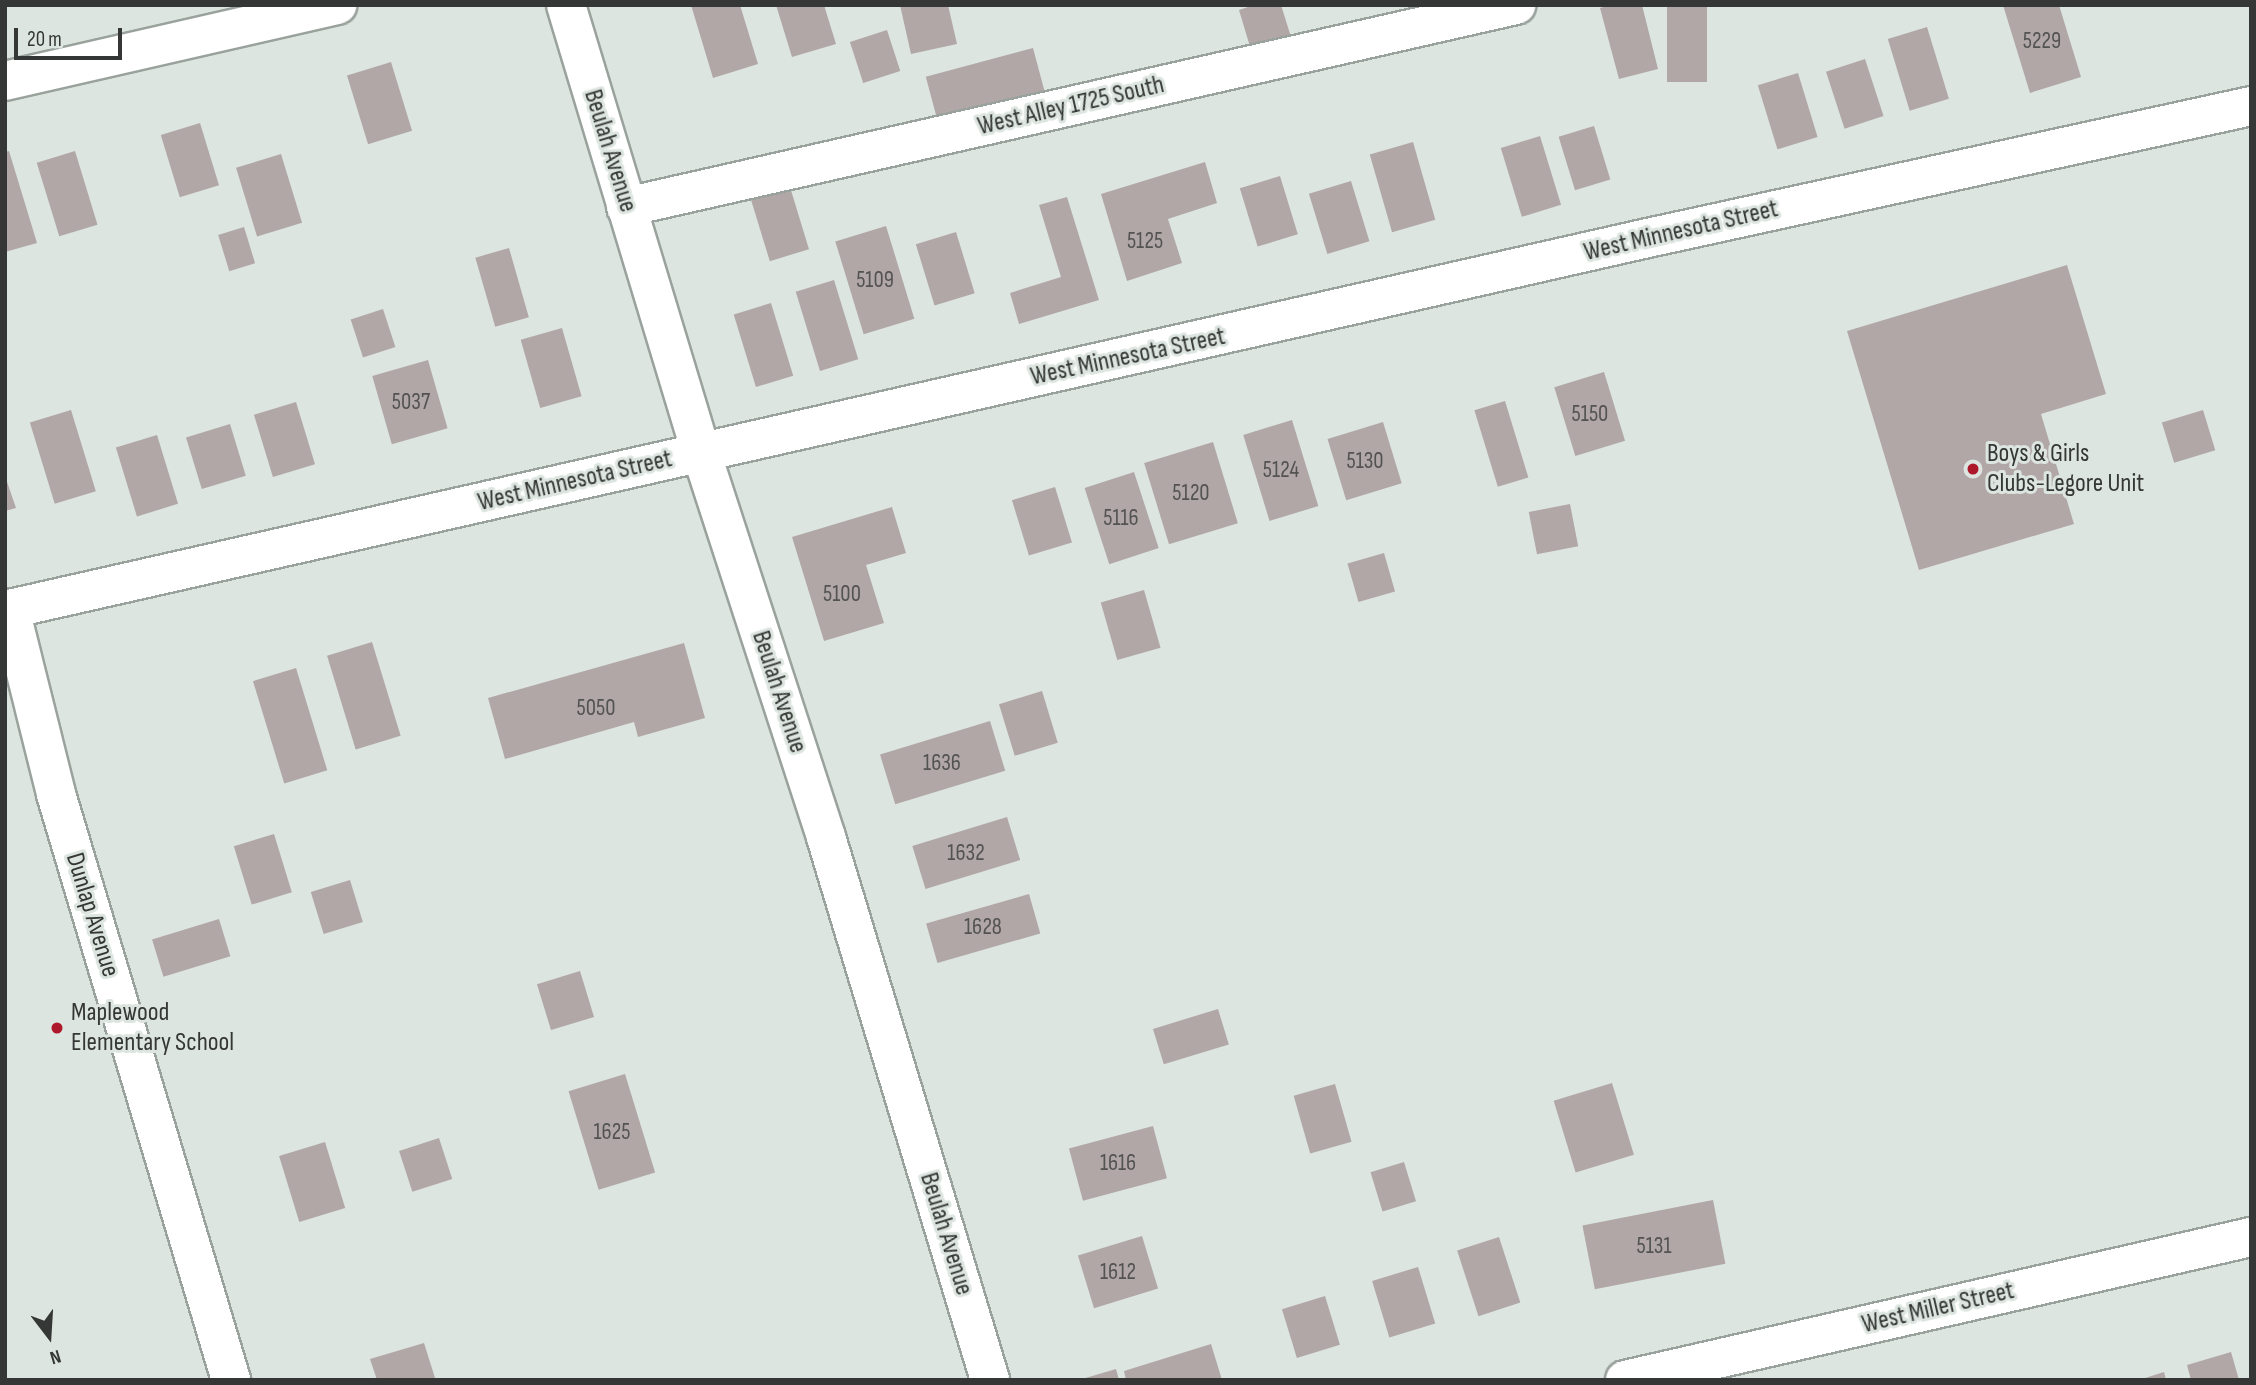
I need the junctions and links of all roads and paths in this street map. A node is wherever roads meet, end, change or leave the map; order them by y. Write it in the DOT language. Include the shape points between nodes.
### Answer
graph roads {
  1 [pos="337,5"];
  2 [pos="566,5"];
  3 [pos="1516,5"];
  4 [pos="5,81"];
  5 [pos="2251,106"];
  6 [pos="626,207"];
  7 [pos="701,452"];
  8 [pos="8,610"];
  9 [pos="2251,1237"];
  10 [pos="231,1380"];
  11 [pos="990,1380"];
  12 [pos="1625,1380"];
  1 -- 4 [label="street"];
  2 -- 6 [label="street, Beulah Avenue"];
  3 -- 6 [label="street, West Alley 1725 South"];
  5 -- 7 [label="street, West Minnesota Street"];
  6 -- 7 [label="street, Beulah Avenue"];
  7 -- 8 [label="street, West Minnesota Street"];
  7 -- 11 [label="street, Beulah Avenue" via="826,837"];
  8 -- 10 [label="street, Dunlap Avenue" via="56,794"];
  9 -- 12 [label="street, West Miller Street"];
}
